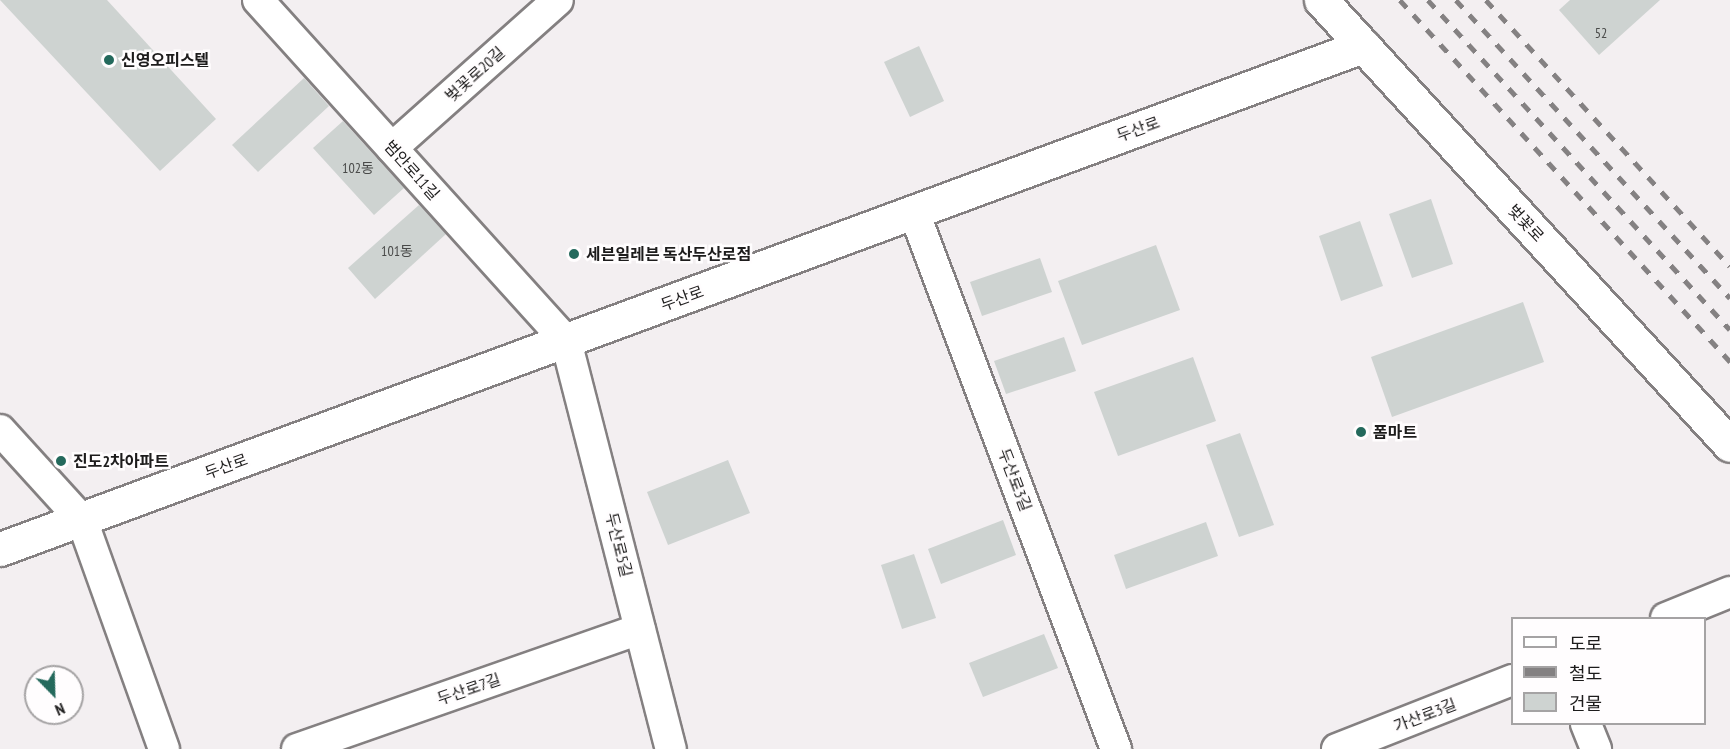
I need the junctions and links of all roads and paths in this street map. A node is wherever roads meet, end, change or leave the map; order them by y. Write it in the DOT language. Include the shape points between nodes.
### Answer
graph roads {
  1 [pos="258,0"];
  2 [pos="558,0"];
  3 [pos="1321,0"];
  4 [pos="1363,46"];
  5 [pos="392,148"];
  6 [pos="914,212"];
  7 [pos="566,341"];
  8 [pos="0,430"];
  9 [pos="1730,445"];
  10 [pos="82,520"];
  11 [pos="0,549"];
  12 [pos="1730,592"];
  13 [pos="1668,617"];
  14 [pos="640,629"];
  15 [pos="1511,680"];
  16 [pos="1588,725"];
  17 [pos="164,749"];
  18 [pos="297,749"];
  19 [pos="671,749"];
  20 [pos="1116,749"];
  21 [pos="1337,749"];
  22 [pos="1596,749"];
  1 -- 5 [label="street, 범안로11길"];
  2 -- 5 [label="street, 벚꽃로20길"];
  3 -- 4 [label="street, 벚꽃로"];
  4 -- 6 [label="street, 두산로"];
  4 -- 9 [label="street, 벚꽃로"];
  5 -- 7 [label="street, 범안로11길"];
  6 -- 7 [label="street, 두산로"];
  6 -- 20 [label="street, 두산로3길"];
  7 -- 10 [label="street, 두산로"];
  7 -- 14 [label="street, 두산로5길"];
  8 -- 10 [label="street"];
  10 -- 11 [label="street, 두산로"];
  10 -- 17 [label="street"];
  12 -- 13 [label="street"];
  14 -- 18 [label="street, 두산로7길"];
  14 -- 19 [label="street, 두산로5길"];
  15 -- 21 [label="street, 가산로3길"];
  16 -- 22 [label="street"];
}
